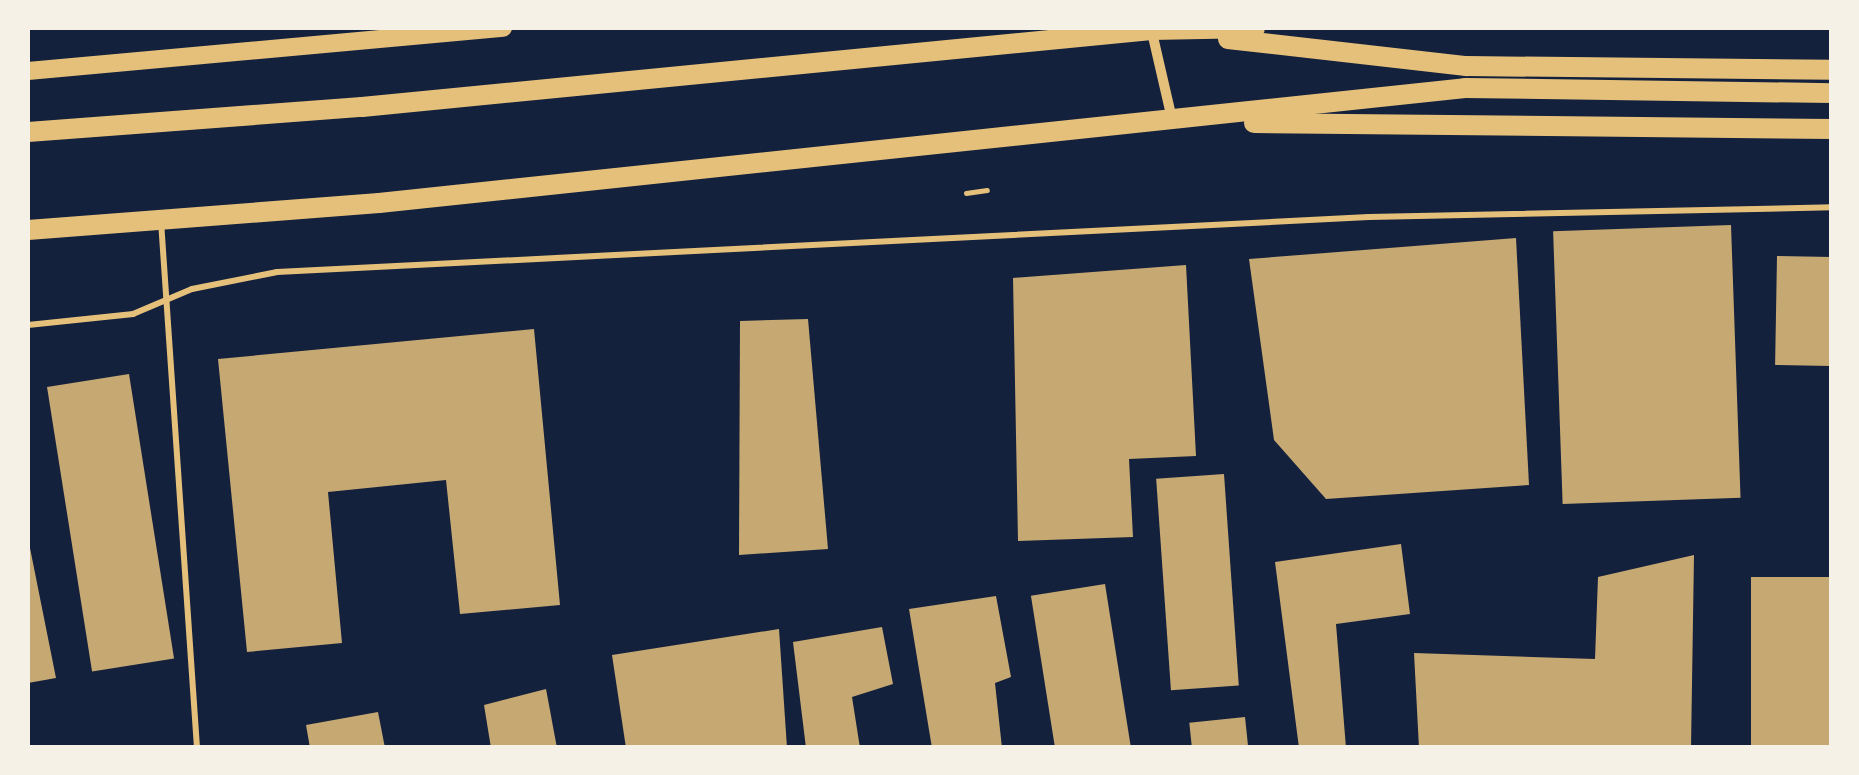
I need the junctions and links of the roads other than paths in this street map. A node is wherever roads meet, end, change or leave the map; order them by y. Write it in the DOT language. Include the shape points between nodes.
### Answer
graph roads {
  1 [pos="503,28"];
  2 [pos="1255,28"];
  3 [pos="1151,29"];
  4 [pos="1832,70"];
  5 [pos="28,72"];
  6 [pos="1832,92"];
  7 [pos="1172,122"];
  8 [pos="1832,129"];
  9 [pos="28,132"];
  10 [pos="1832,207"];
  11 [pos="161,220"];
  12 [pos="28,230"];
  13 [pos="166,300"];
  14 [pos="28,325"];
  15 [pos="197,748"];
  1 -- 5 [label="street"];
  2 -- 3 [label="main road"];
  3 -- 4 [label="main road" via="1466,66"];
  3 -- 7 [label="street"];
  3 -- 9 [label="main road"];
  6 -- 7 [label="main road" via="1465,88"];
  7 -- 8 [label="main road"];
  7 -- 11 [label="main road"];
  10 -- 13 [label="lane" via="1369,218 277,272"];
  11 -- 12 [label="main road"];
  11 -- 13 [label="lane"];
  13 -- 14 [label="lane" via="133,314"];
  13 -- 15 [label="lane"];
}
